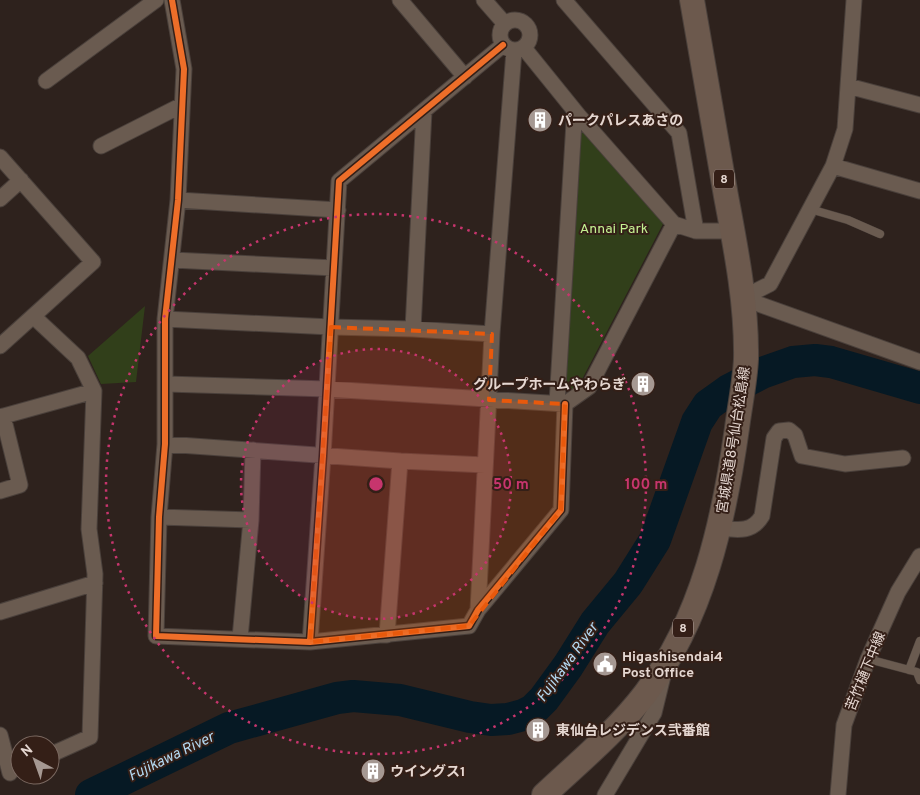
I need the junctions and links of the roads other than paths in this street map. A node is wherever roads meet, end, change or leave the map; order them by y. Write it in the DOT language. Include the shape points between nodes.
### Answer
graph roads {
  1 [pos="156,0"];
  2 [pos="172,0"];
  3 [pos="400,0"];
  4 [pos="484,0"];
  5 [pos="564,0"];
  6 [pos="692,0"];
  7 [pos="854,0"];
  8 [pos="504,24"];
  9 [pos="514,48"];
  10 [pos="465,76"];
  11 [pos="46,81"];
  12 [pos="848,86"];
  13 [pos="182,105"];
  14 [pos="920,105"];
  15 [pos="424,111"];
  16 [pos="579,116"];
  17 [pos="101,146"];
  18 [pos="0,157"];
  19 [pos="833,166"];
  20 [pos="21,180"];
  21 [pos="920,191"];
  22 [pos="0,199"];
  23 [pos="178,200"];
  24 [pos="810,209"];
  25 [pos="338,210"];
  26 [pos="674,224"];
  27 [pos="696,231"];
  28 [pos="733,231"];
  29 [pos="880,234"];
  30 [pos="173,260"];
  31 [pos="334,268"];
  32 [pos="742,298"];
  33 [pos="33,316"];
  34 [pos="165,319"];
  35 [pos="331,327"];
  36 [pos="413,329"];
  37 [pos="492,334"];
  38 [pos="0,346"];
  39 [pos="920,362"];
  40 [pos="166,384"];
  41 [pos="327,389"];
  42 [pos="94,390"];
  43 [pos="489,400"];
  44 [pos="561,404"];
  45 [pos="2,416"];
  46 [pos="165,444"];
  47 [pos="253,450"];
  48 [pos="323,456"];
  49 [pos="903,458"];
  50 [pos="400,461"];
  51 [pos="485,465"];
  52 [pos="0,491"];
  53 [pos="159,517"];
  54 [pos="250,520"];
  55 [pos="720,528"];
  56 [pos="920,556"];
  57 [pos="95,584"];
  58 [pos="478,610"];
  59 [pos="0,612"];
  60 [pos="387,635"];
  61 [pos="240,638"];
  62 [pos="920,641"];
  63 [pos="310,642"];
  64 [pos="868,659"];
  65 [pos="668,660"];
  66 [pos="909,670"];
  67 [pos="920,680"];
  68 [pos="0,735"];
  69 [pos="60,750"];
  70 [pos="10,773"];
  71 [pos="544,795"];
  72 [pos="604,795"];
  73 [pos="838,795"];
  1 -- 11 [label="street"];
  2 -- 13 [label="street" via="184,69"];
  3 -- 10 [label="street"];
  4 -- 8 [label="street"];
  5 -- 27 [label="street" via="679,133"];
  6 -- 28 [label="main road, 宮城県道8号仙台松島線 / 8"];
  7 -- 12 [label="street"];
  8 -- 9 [label="street" via="500,38"];
  8 -- 9 [label="street" via="519,20 531,35 530,40"];
  9 -- 10 [label="street"];
  9 -- 16 [label="street"];
  9 -- 37 [label="street"];
  10 -- 15 [label="street"];
  12 -- 14 [label="street"];
  12 -- 19 [label="street" via="845,129"];
  13 -- 17 [label="street"];
  13 -- 23 [label="street"];
  15 -- 25 [label="street" via="339,181"];
  15 -- 36 [label="street"];
  16 -- 26 [label="street"];
  16 -- 44 [label="street" via="574,122"];
  18 -- 20 [label="street"];
  19 -- 21 [label="street"];
  19 -- 24 [label="street"];
  20 -- 22 [label="street"];
  20 -- 33 [label="street" via="93,262"];
  23 -- 25 [label="street"];
  23 -- 30 [label="street"];
  24 -- 29 [label="lane"];
  24 -- 32 [label="street" via="770,284"];
  25 -- 31 [label="street"];
  26 -- 27 [label="street"];
  26 -- 44 [label="street" via="589,387"];
  27 -- 28 [label="street"];
  28 -- 32 [label="main road, 宮城県道8号仙台松島線 / 8"];
  30 -- 31 [label="street"];
  30 -- 34 [label="street"];
  31 -- 35 [label="street"];
  32 -- 39 [label="street"];
  32 -- 55 [label="main road, 宮城県道8号仙台松島線 / 8" via="746,360"];
  33 -- 38 [label="street"];
  33 -- 42 [label="street" via="78,358"];
  34 -- 35 [label="street"];
  34 -- 40 [label="street"];
  35 -- 36 [label="street"];
  35 -- 41 [label="street"];
  36 -- 37 [label="street"];
  37 -- 43 [label="street"];
  40 -- 41 [label="street"];
  40 -- 46 [label="street"];
  41 -- 43 [label="street"];
  41 -- 48 [label="street"];
  42 -- 45 [label="street"];
  42 -- 57 [label="street" via="89,529"];
  43 -- 44 [label="street"];
  43 -- 51 [label="street"];
  44 -- 58 [label="street" via="562,510"];
  45 -- 52 [label="street" via="20,485"];
  46 -- 47 [label="street"];
  46 -- 53 [label="street"];
  47 -- 48 [label="street"];
  47 -- 54 [label="street"];
  48 -- 50 [label="street"];
  48 -- 63 [label="street"];
  49 -- 55 [label="street" via="845,464 802,456 795,436 789,430 779,431 774,438 762,516 757,525 734,530"];
  50 -- 51 [label="street"];
  50 -- 60 [label="street"];
  51 -- 58 [label="street"];
  53 -- 54 [label="street"];
  53 -- 61 [label="street" via="156,636"];
  54 -- 61 [label="street"];
  55 -- 65 [label="main road, 宮城県道8号仙台松島線 / 8" via="708,569"];
  56 -- 64 [label="street, 苦竹樋下中線" via="898,592"];
  57 -- 59 [label="street"];
  57 -- 69 [label="street" via="90,737"];
  58 -- 60 [label="street" via="469,626"];
  60 -- 63 [label="street"];
  61 -- 63 [label="street"];
  62 -- 66 [label="lane"];
  64 -- 66 [label="lane"];
  64 -- 73 [label="street, 苦竹樋下中線" via="844,725"];
  65 -- 71 [label="main road, 宮城県道8号仙台松島線 / 8" via="617,726"];
  65 -- 72 [label="street" via="654,713"];
  66 -- 67 [label="lane" via="917,672"];
  68 -- 70 [label="street"];
}
